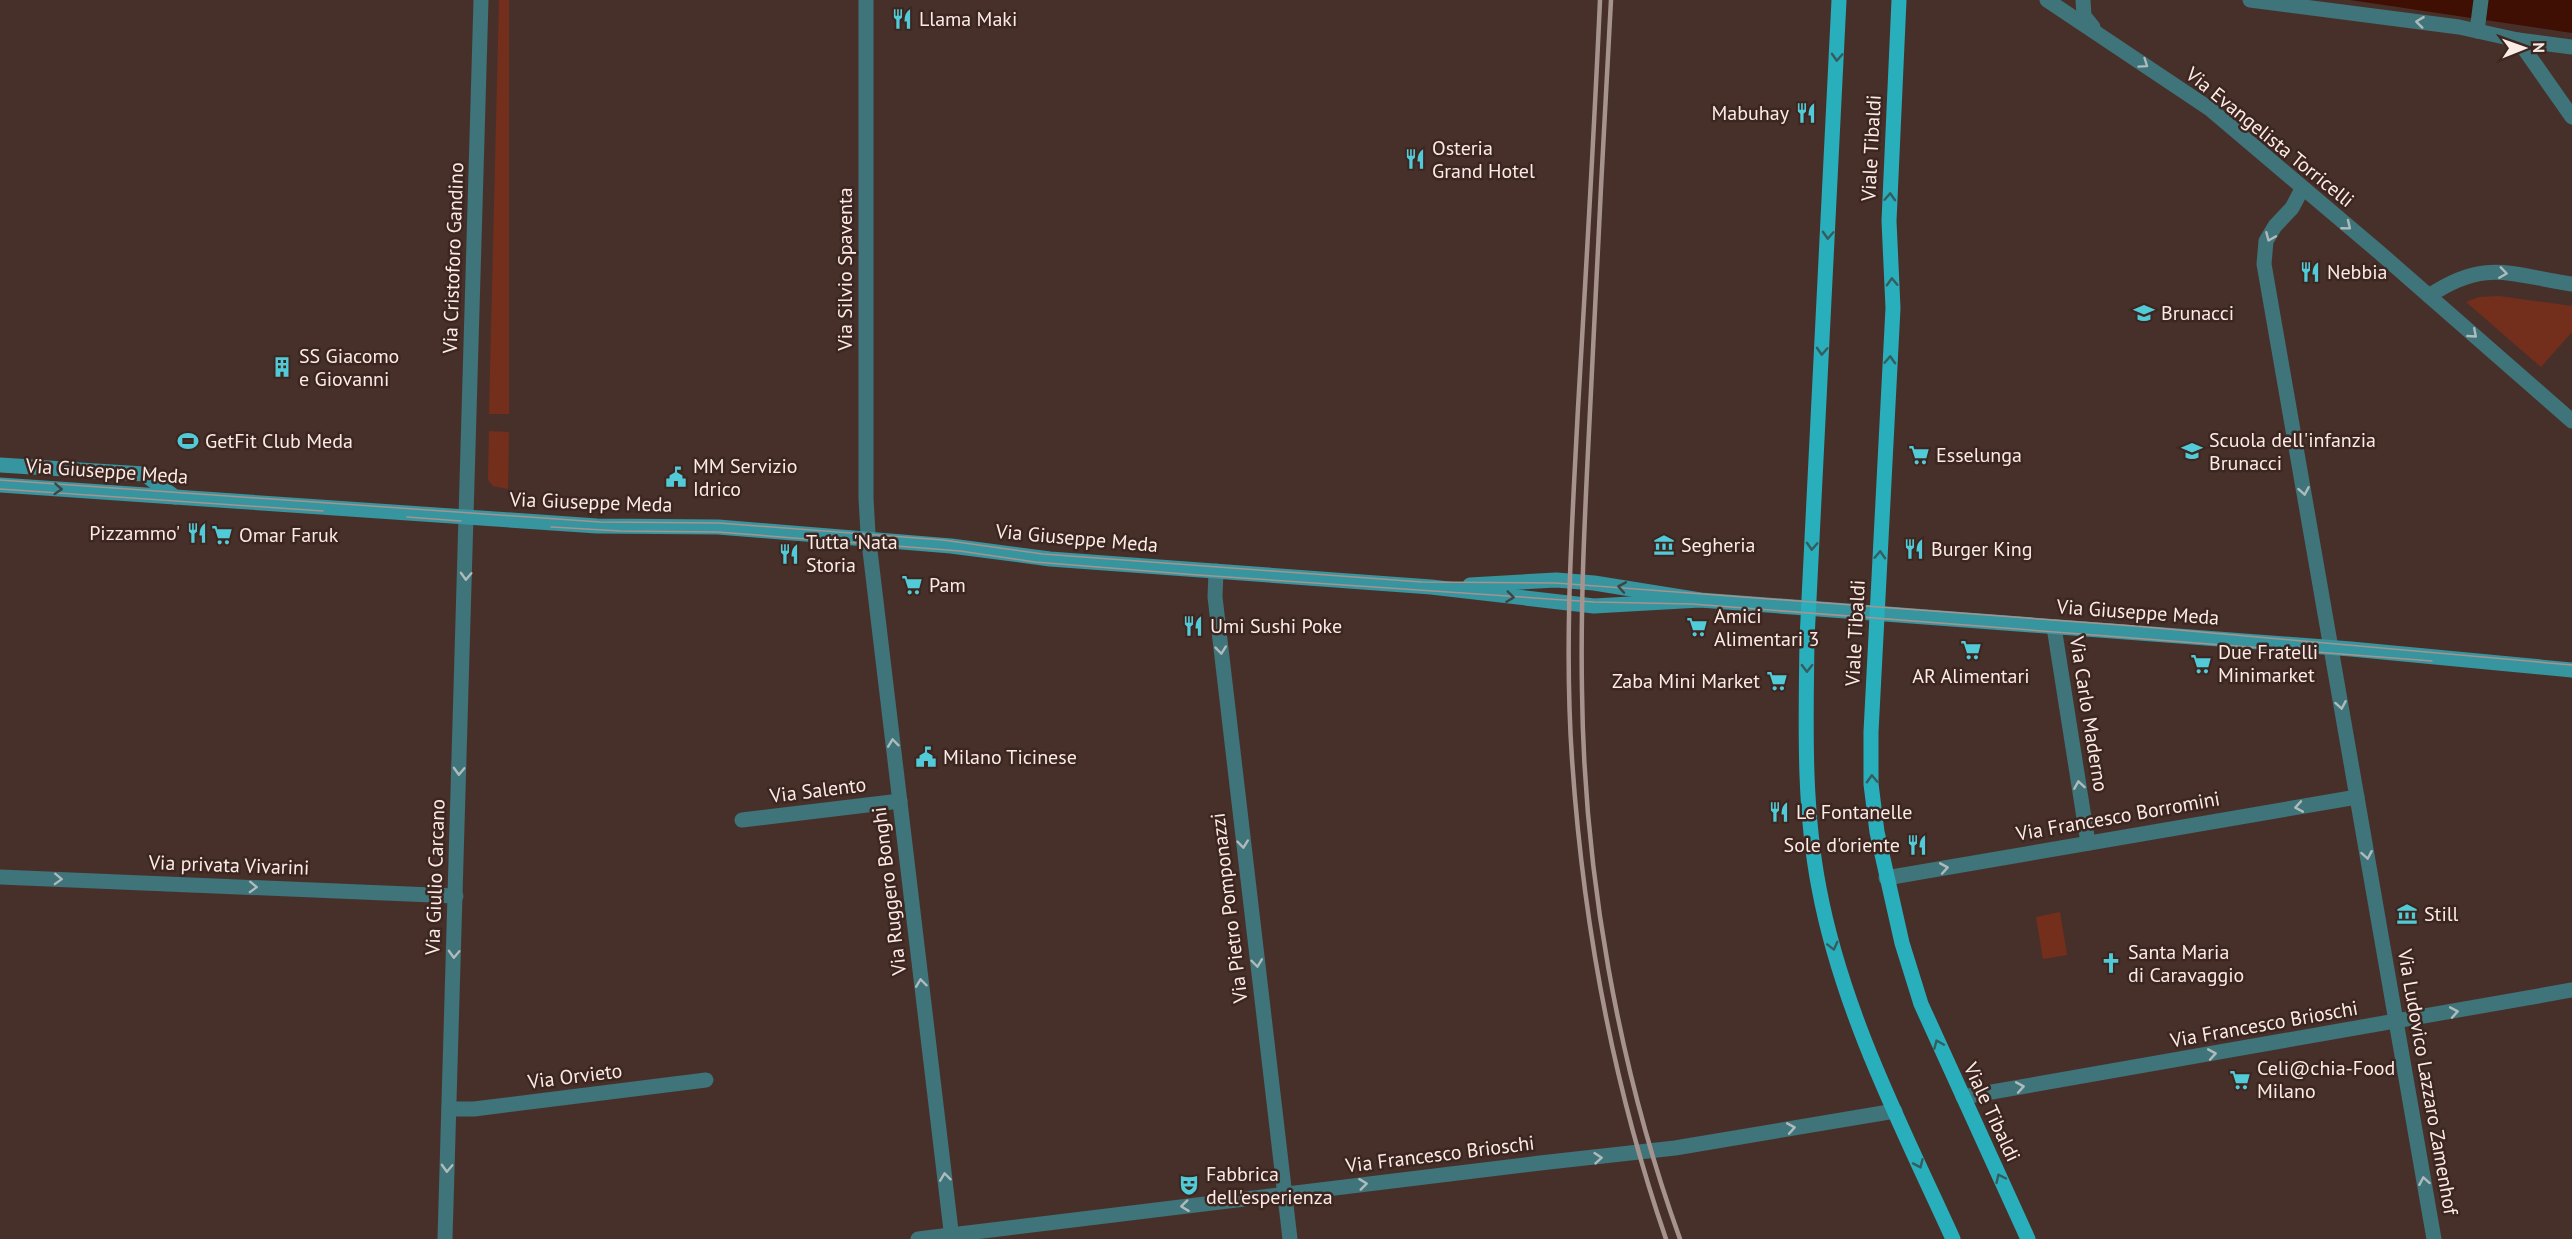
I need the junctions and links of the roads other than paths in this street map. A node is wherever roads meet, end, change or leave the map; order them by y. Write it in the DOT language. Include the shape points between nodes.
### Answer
graph roads {
  1 [pos="482,0"];
  2 [pos="866,0"];
  3 [pos="1839,0"];
  4 [pos="1899,0"];
  5 [pos="2048,0"];
  6 [pos="2083,0"];
  7 [pos="2250,0"];
  8 [pos="2481,8"];
  9 [pos="2096,31"];
  10 [pos="2477,31"];
  11 [pos="2518,40"];
  12 [pos="2572,47"];
  13 [pos="2572,117"];
  14 [pos="2302,189"];
  15 [pos="2572,284"];
  16 [pos="2429,296"];
  17 [pos="2572,421"];
  18 [pos="0,465"];
  19 [pos="0,485"];
  20 [pos="175,497"];
  21 [pos="467,517"];
  22 [pos="868,539"];
  23 [pos="1216,571"];
  24 [pos="1431,587"];
  25 [pos="1700,600"];
  26 [pos="1809,609"];
  27 [pos="1876,614"];
  28 [pos="2054,627"];
  29 [pos="2331,648"];
  30 [pos="2572,670"];
  31 [pos="2357,797"];
  32 [pos="900,801"];
  33 [pos="742,820"];
  34 [pos="2088,843"];
  35 [pos="0,877"];
  36 [pos="1887,878"];
  37 [pos="456,896"];
  38 [pos="2572,990"];
  39 [pos="2396,1022"];
  40 [pos="706,1080"];
  41 [pos="1963,1097"];
  42 [pos="448,1109"];
  43 [pos="1895,1111"];
  44 [pos="1284,1194"];
  45 [pos="952,1237"];
  46 [pos="444,1239"];
  47 [pos="918,1239"];
  48 [pos="1290,1239"];
  49 [pos="1953,1239"];
  50 [pos="2028,1239"];
  51 [pos="2434,1239"];
  1 -- 21 [label="street, Via Cristoforo Gandino"];
  2 -- 22 [label="street, Via Silvio Spaventa"];
  3 -- 26 [label="main road, Viale Tibaldi, one-way"];
  27 -- 4 [label="main road, Viale Tibaldi, one-way" via="1893,308 1889,221"];
  5 -- 9 [label="street, Via Evangelista Torricelli"];
  6 -- 9 [label="street" via="2084,16"];
  10 -- 7 [label="street, one-way"];
  8 -- 10 [label="street"];
  9 -- 14 [label="street, Via Evangelista Torricelli, one-way" via="2210,109"];
  10 -- 11 [label="street"];
  11 -- 12 [label="street"];
  11 -- 13 [label="street"];
  14 -- 16 [label="street, Via Evangelista Torricelli, one-way"];
  14 -- 29 [label="street, Via Ludovico Lazzaro Zamenhof, one-way" via="2266,241 2264,264"];
  16 -- 15 [label="street, one-way" via="2477,272 2494,271"];
  16 -- 17 [label="street, Via Evangelista Torricelli, one-way"];
  18 -- 20 [label="street" via="144,474"];
  19 -- 20 [label="street, Via Giuseppe Meda, one-way"];
  20 -- 21 [label="street, Via Giuseppe Meda"];
  21 -- 22 [label="street, Via Giuseppe Meda" via="597,526 693,526"];
  21 -- 37 [label="street, Via Giulio Carcano, one-way"];
  22 -- 23 [label="street, Via Giuseppe Meda" via="1040,558"];
  32 -- 22 [label="street, Via Ruggero Bonghi, one-way"];
  23 -- 24 [label="street, Via Giuseppe Meda"];
  23 -- 44 [label="street, Via Pietro Pomponazzi, one-way" via="1215,597"];
  24 -- 25 [label="street, Via Giuseppe Meda, one-way" via="1594,606"];
  25 -- 24 [label="street, Via Giuseppe Meda, one-way" via="1594,582 1556,580"];
  25 -- 26 [label="street, Via Giuseppe Meda"];
  26 -- 27 [label="street, Via Giuseppe Meda"];
  26 -- 43 [label="main road, Viale Tibaldi, one-way" via="1807,776 1819,889 1839,969"];
  27 -- 28 [label="street, Via Giuseppe Meda"];
  36 -- 27 [label="main road, Viale Tibaldi, one-way" via="1871,784"];
  28 -- 29 [label="street, Via Giuseppe Meda"];
  34 -- 28 [label="street, Via Carlo Maderno, one-way"];
  29 -- 30 [label="street, Via Giuseppe Meda"];
  29 -- 31 [label="street, Via Ludovico Lazzaro Zamenhof, one-way"];
  31 -- 34 [label="street, Via Francesco Borromini, one-way"];
  31 -- 39 [label="street, Via Ludovico Lazzaro Zamenhof, one-way"];
  32 -- 33 [label="street, Via Salento"];
  45 -- 32 [label="street, Via Ruggero Bonghi, one-way"];
  36 -- 34 [label="street, Via Francesco Borromini, one-way"];
  35 -- 37 [label="street, Via privata Vivarini, one-way"];
  41 -- 36 [label="main road, Viale Tibaldi, one-way" via="1921,1004"];
  37 -- 42 [label="street, Via Giulio Carcano, one-way"];
  39 -- 38 [label="street, Via Francesco Brioschi, one-way"];
  41 -- 39 [label="street, Via Francesco Brioschi, one-way"];
  51 -- 39 [label="street, Via Ludovico Lazzaro Zamenhof, one-way"];
  40 -- 42 [label="street, Via Orvieto" via="474,1110"];
  50 -- 41 [label="main road, Viale Tibaldi, one-way"];
  42 -- 46 [label="street, Via Giulio Carcano, one-way"];
  44 -- 43 [label="street, Via Francesco Brioschi, one-way" via="1623,1155"];
  43 -- 49 [label="main road, Viale Tibaldi, one-way"];
  44 -- 45 [label="street, Via Francesco Brioschi, one-way"];
  44 -- 48 [label="street, Via Pietro Pomponazzi"];
  45 -- 47 [label="street, Via Francesco Brioschi"];
}
